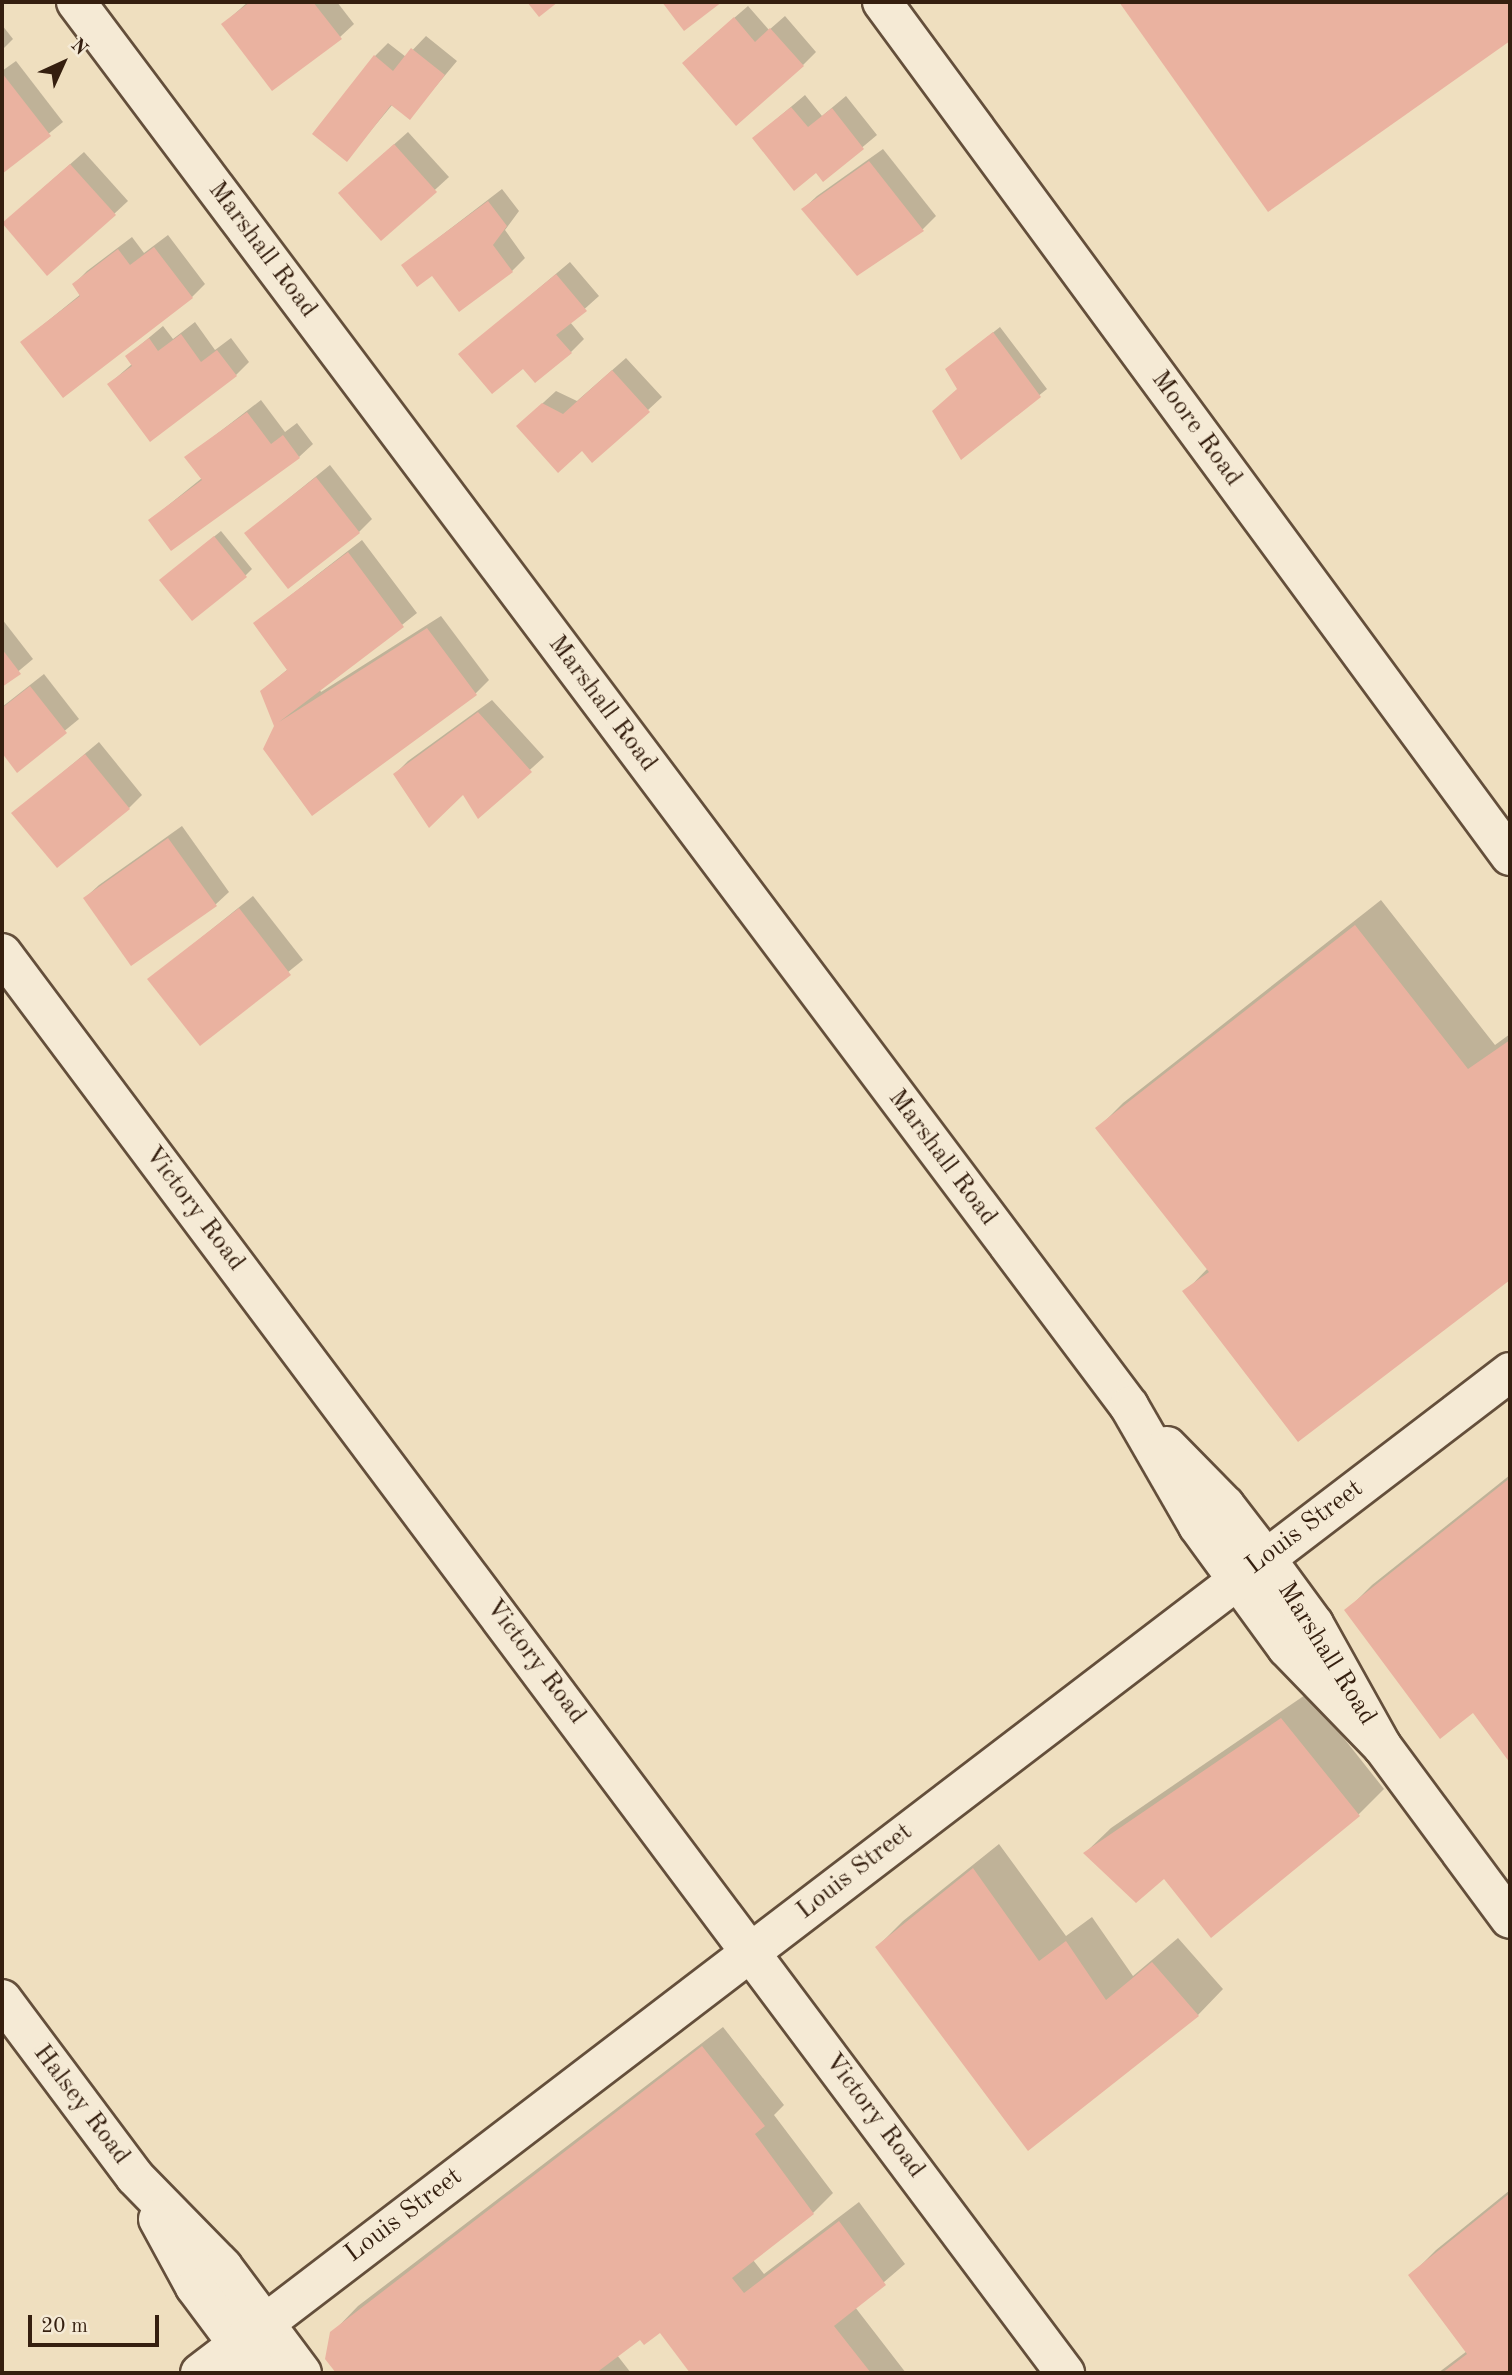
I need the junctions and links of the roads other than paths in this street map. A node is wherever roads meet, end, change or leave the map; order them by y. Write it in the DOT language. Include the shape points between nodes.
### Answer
graph roads {
  1 [pos="76,2"];
  2 [pos="882,2"];
  3 [pos="1509,853"];
  4 [pos="2,953"];
  5 [pos="1510,1372"];
  6 [pos="1251,1569"];
  7 [pos="1510,1919"];
  8 [pos="751,1951"];
  9 [pos="2,1999"];
  10 [pos="254,2347"];
  11 [pos="200,2373"];
  12 [pos="302,2373"];
  13 [pos="1065,2373"];
  1 -- 6 [label="street, Marshall Road" via="1129,1406 1198,1526"];
  2 -- 3 [label="street, Moore Road"];
  4 -- 8 [label="street, Victory Road"];
  5 -- 6 [label="street, Louis Street"];
  6 -- 7 [label="street, Marshall Road" via="1287,1648 1382,1746"];
  6 -- 8 [label="street, Louis Street"];
  8 -- 10 [label="street, Louis Street"];
  8 -- 13 [label="street, Victory Road"];
  9 -- 10 [label="street, Halsey Road" via="135,2177 195,2287"];
  10 -- 11 [label="street, Louis Street"];
  10 -- 12 [label="street, Halsey Road"];
}
